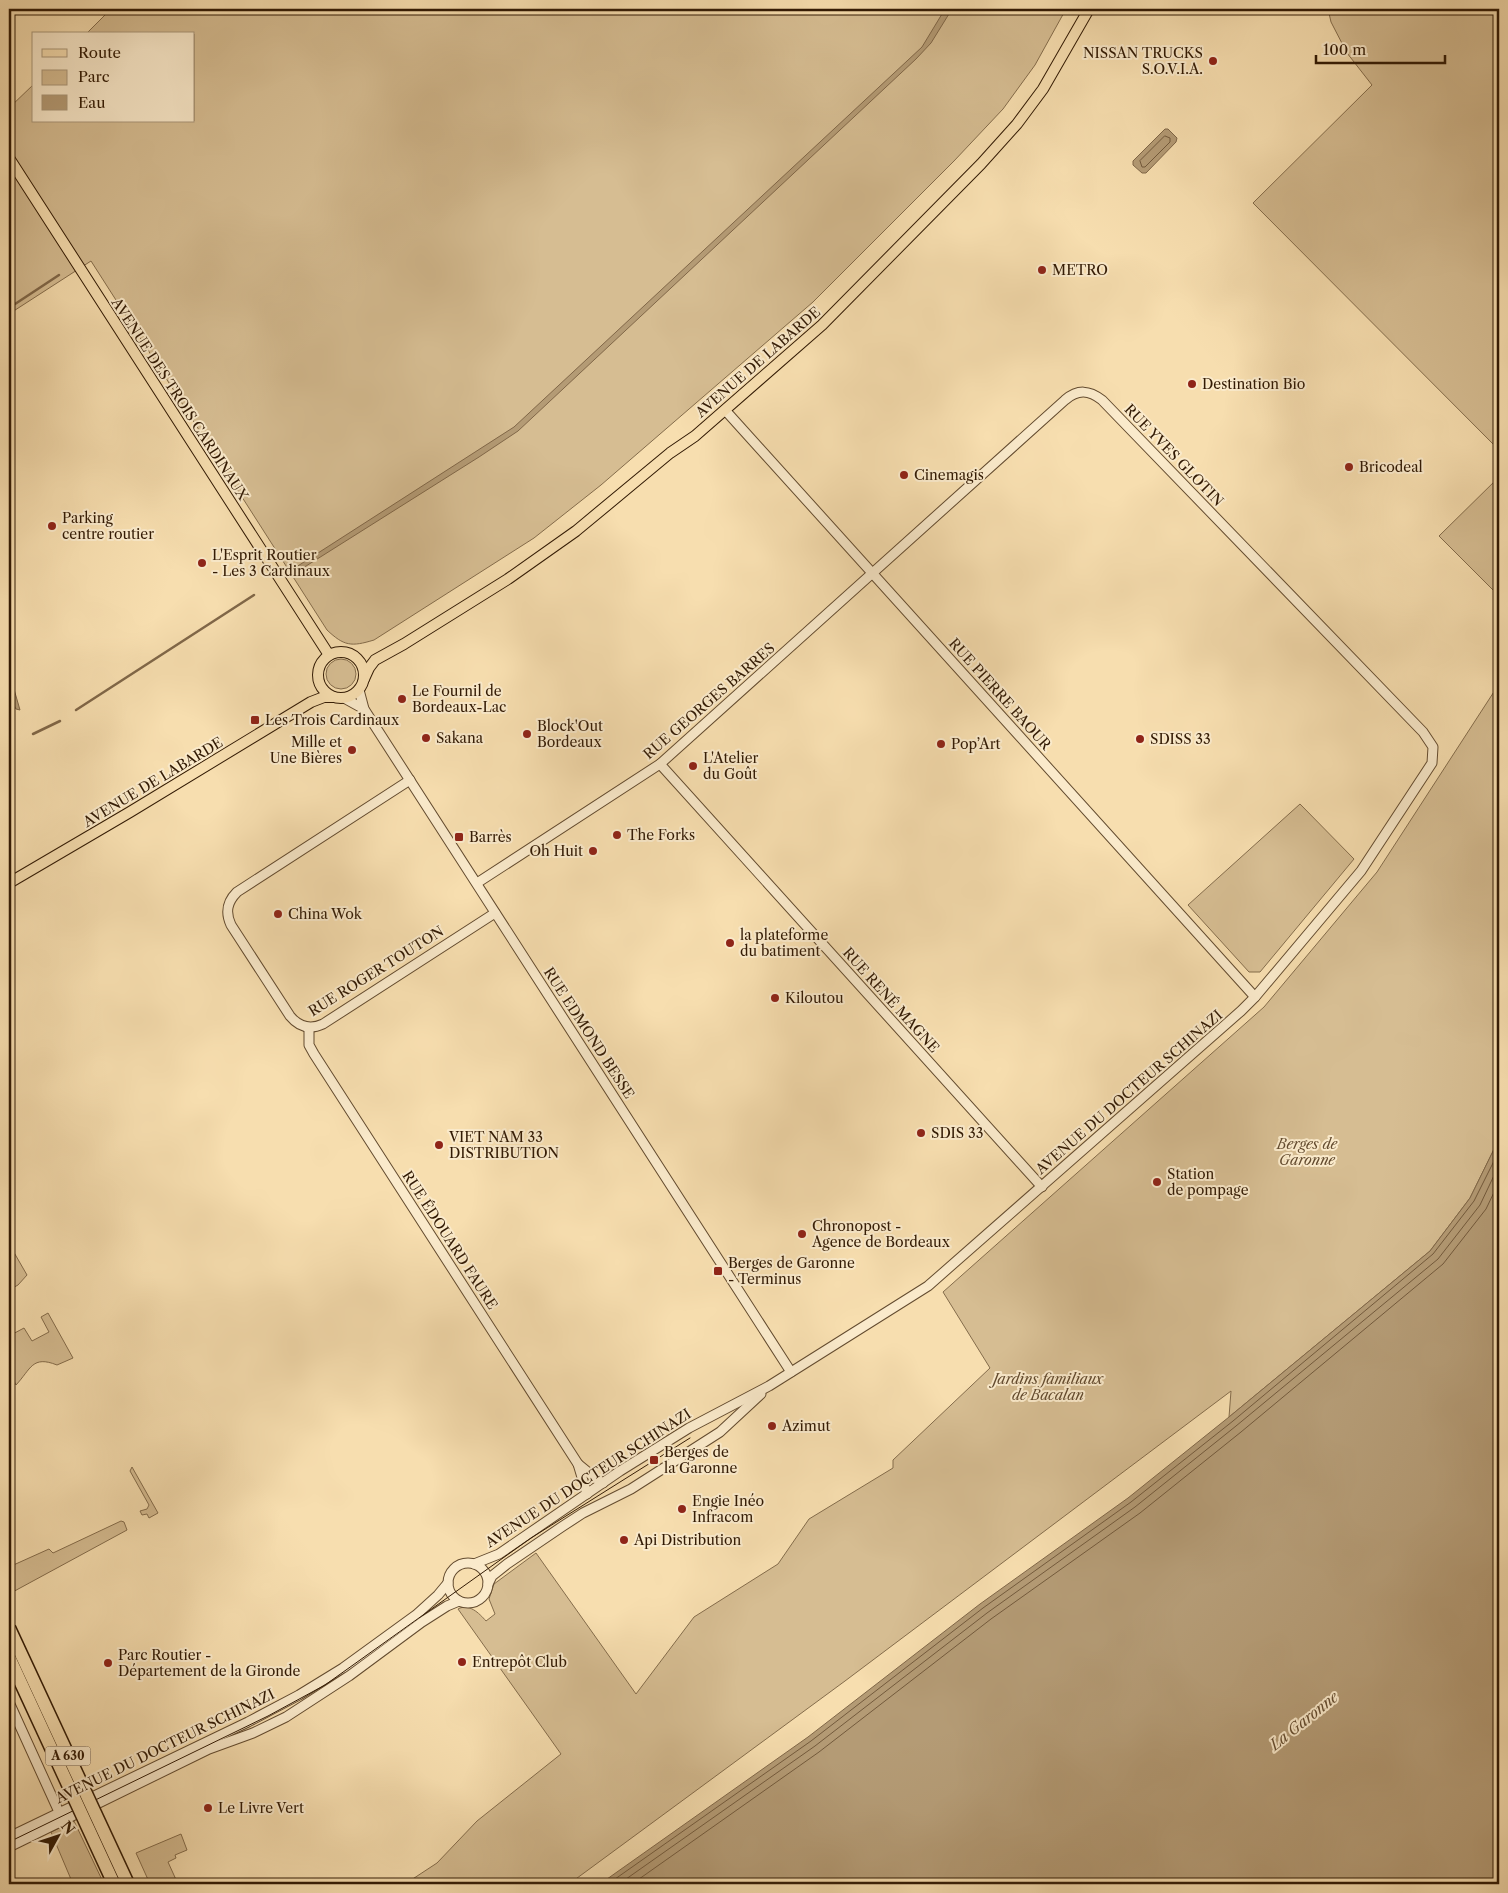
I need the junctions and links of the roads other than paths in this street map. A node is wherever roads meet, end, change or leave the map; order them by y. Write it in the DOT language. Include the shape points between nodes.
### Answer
graph roads {
  1 [pos="1089,9"];
  2 [pos="9,158"];
  3 [pos="9,240"];
  4 [pos="9,248"];
  5 [pos="725,410"];
  6 [pos="872,573"];
  7 [pos="329,655"];
  8 [pos="356,658"];
  9 [pos="375,660"];
  10 [pos="364,679"];
  11 [pos="318,680"];
  12 [pos="359,690"];
  13 [pos="333,697"];
  14 [pos="344,698"];
  15 [pos="311,702"];
  16 [pos="364,710"];
  17 [pos="1433,747"];
  18 [pos="660,764"];
  19 [pos="410,780"];
  20 [pos="9,883"];
  21 [pos="476,883"];
  22 [pos="495,913"];
  23 [pos="1256,997"];
  24 [pos="309,1028"];
  25 [pos="1042,1187"];
  26 [pos="791,1372"];
  27 [pos="769,1386"];
  28 [pos="578,1464"];
  29 [pos="603,1483"];
  30 [pos="587,1494"];
  31 [pos="474,1564"];
  32 [pos="448,1583"];
  33 [pos="488,1584"];
  34 [pos="459,1601"];
  35 [pos="9,1628"];
  36 [pos="9,1657"];
  37 [pos="9,1702"];
  38 [pos="59,1812"];
  39 [pos="9,1837"];
  40 [pos="9,1847"];
  41 [pos="114,1884"];
  42 [pos="128,1884"];
  1 -- 5 [label="main road, AVENUE DE LABARDE" via="1032,106 1002,141 842,305"];
  2 -- 7 [label="main road, AVENUE DES TROIS CARDINAUX"];
  3 -- 4 [label="street"];
  5 -- 6 [label="street, RUE PIERRE BAOUR"];
  5 -- 9 [label="main road, AVENUE DE LABARDE" via="556,546"];
  6 -- 17 [label="street, RUE YVES GLOTIN" via="1065,400 1078,392 1091,392 1423,732"];
  6 -- 18 [label="street, RUE GEORGES BARRES"];
  6 -- 23 [label="street, RUE PIERRE BAOUR"];
  7 -- 8 [label="main road" via="343,652"];
  7 -- 11 [label="main road" via="321,664"];
  8 -- 9 [label="main road"];
  8 -- 10 [label="main road" via="363,668"];
  9 -- 10 [label="main road, AVENUE DE LABARDE"];
  10 -- 12 [label="main road"];
  11 -- 13 [label="main road" via="324,691"];
  11 -- 15 [label="main road" via="317,692"];
  12 -- 14 [label="main road"];
  12 -- 16 [label="street, RUE EDMOND BESSE"];
  13 -- 14 [label="main road"];
  13 -- 15 [label="main road, AVENUE DE LABARDE"];
  14 -- 16 [label="street, RUE EDMOND BESSE"];
  15 -- 20 [label="main road, AVENUE DE LABARDE"];
  16 -- 19 [label="street, RUE EDMOND BESSE"];
  17 -- 23 [label="street, AVENUE DU DOCTEUR SCHINAZI" via="1432,763 1361,871"];
  18 -- 21 [label="street, RUE GEORGES BARRES"];
  18 -- 25 [label="street, RUE RENÉ MAGNE"];
  19 -- 21 [label="street, RUE EDMOND BESSE"];
  19 -- 24 [label="street, RUE ROGER TOUTON" via="237,892 228,904 228,918 290,1016"];
  21 -- 22 [label="street, RUE EDMOND BESSE"];
  22 -- 24 [label="street, RUE ROGER TOUTON" via="323,1024"];
  22 -- 26 [label="street, RUE EDMOND BESSE"];
  23 -- 25 [label="street, AVENUE DU DOCTEUR SCHINAZI"];
  24 -- 28 [label="street, RUE ÉDOUARD FAURE" via="314,1054"];
  25 -- 26 [label="street, AVENUE DU DOCTEUR SCHINAZI" via="928,1286"];
  26 -- 27 [label="street, AVENUE DU DOCTEUR SCHINAZI"];
  27 -- 29 [label="street, AVENUE DU DOCTEUR SCHINAZI" via="689,1428"];
  27 -- 33 [label="street, AVENUE DU DOCTEUR SCHINAZI" via="720,1432 625,1493 563,1526 506,1564"];
  28 -- 29 [label="street, RUE ÉDOUARD FAURE"];
  28 -- 30 [label="street, RUE ÉDOUARD FAURE"];
  29 -- 30 [label="street, AVENUE DU DOCTEUR SCHINAZI"];
  30 -- 31 [label="street, AVENUE DU DOCTEUR SCHINAZI" via="499,1554"];
  31 -- 32 [label="street" via="456,1567"];
  31 -- 33 [label="street" via="484,1571"];
  32 -- 34 [label="street" via="451,1595"];
  32 -- 38 [label="street, AVENUE DU DOCTEUR SCHINAZI" via="416,1614 343,1668 298,1695"];
  33 -- 34 [label="street" via="479,1600 473,1603"];
  34 -- 40 [label="street, AVENUE DU DOCTEUR SCHINAZI" via="422,1622 286,1717 209,1749"];
  35 -- 42 [label="highway, A 630, bridge"];
  36 -- 41 [label="highway, A 630, bridge"];
  37 -- 38 [label="street"];
  38 -- 39 [label="street, AVENUE DU DOCTEUR SCHINAZI"];
}
